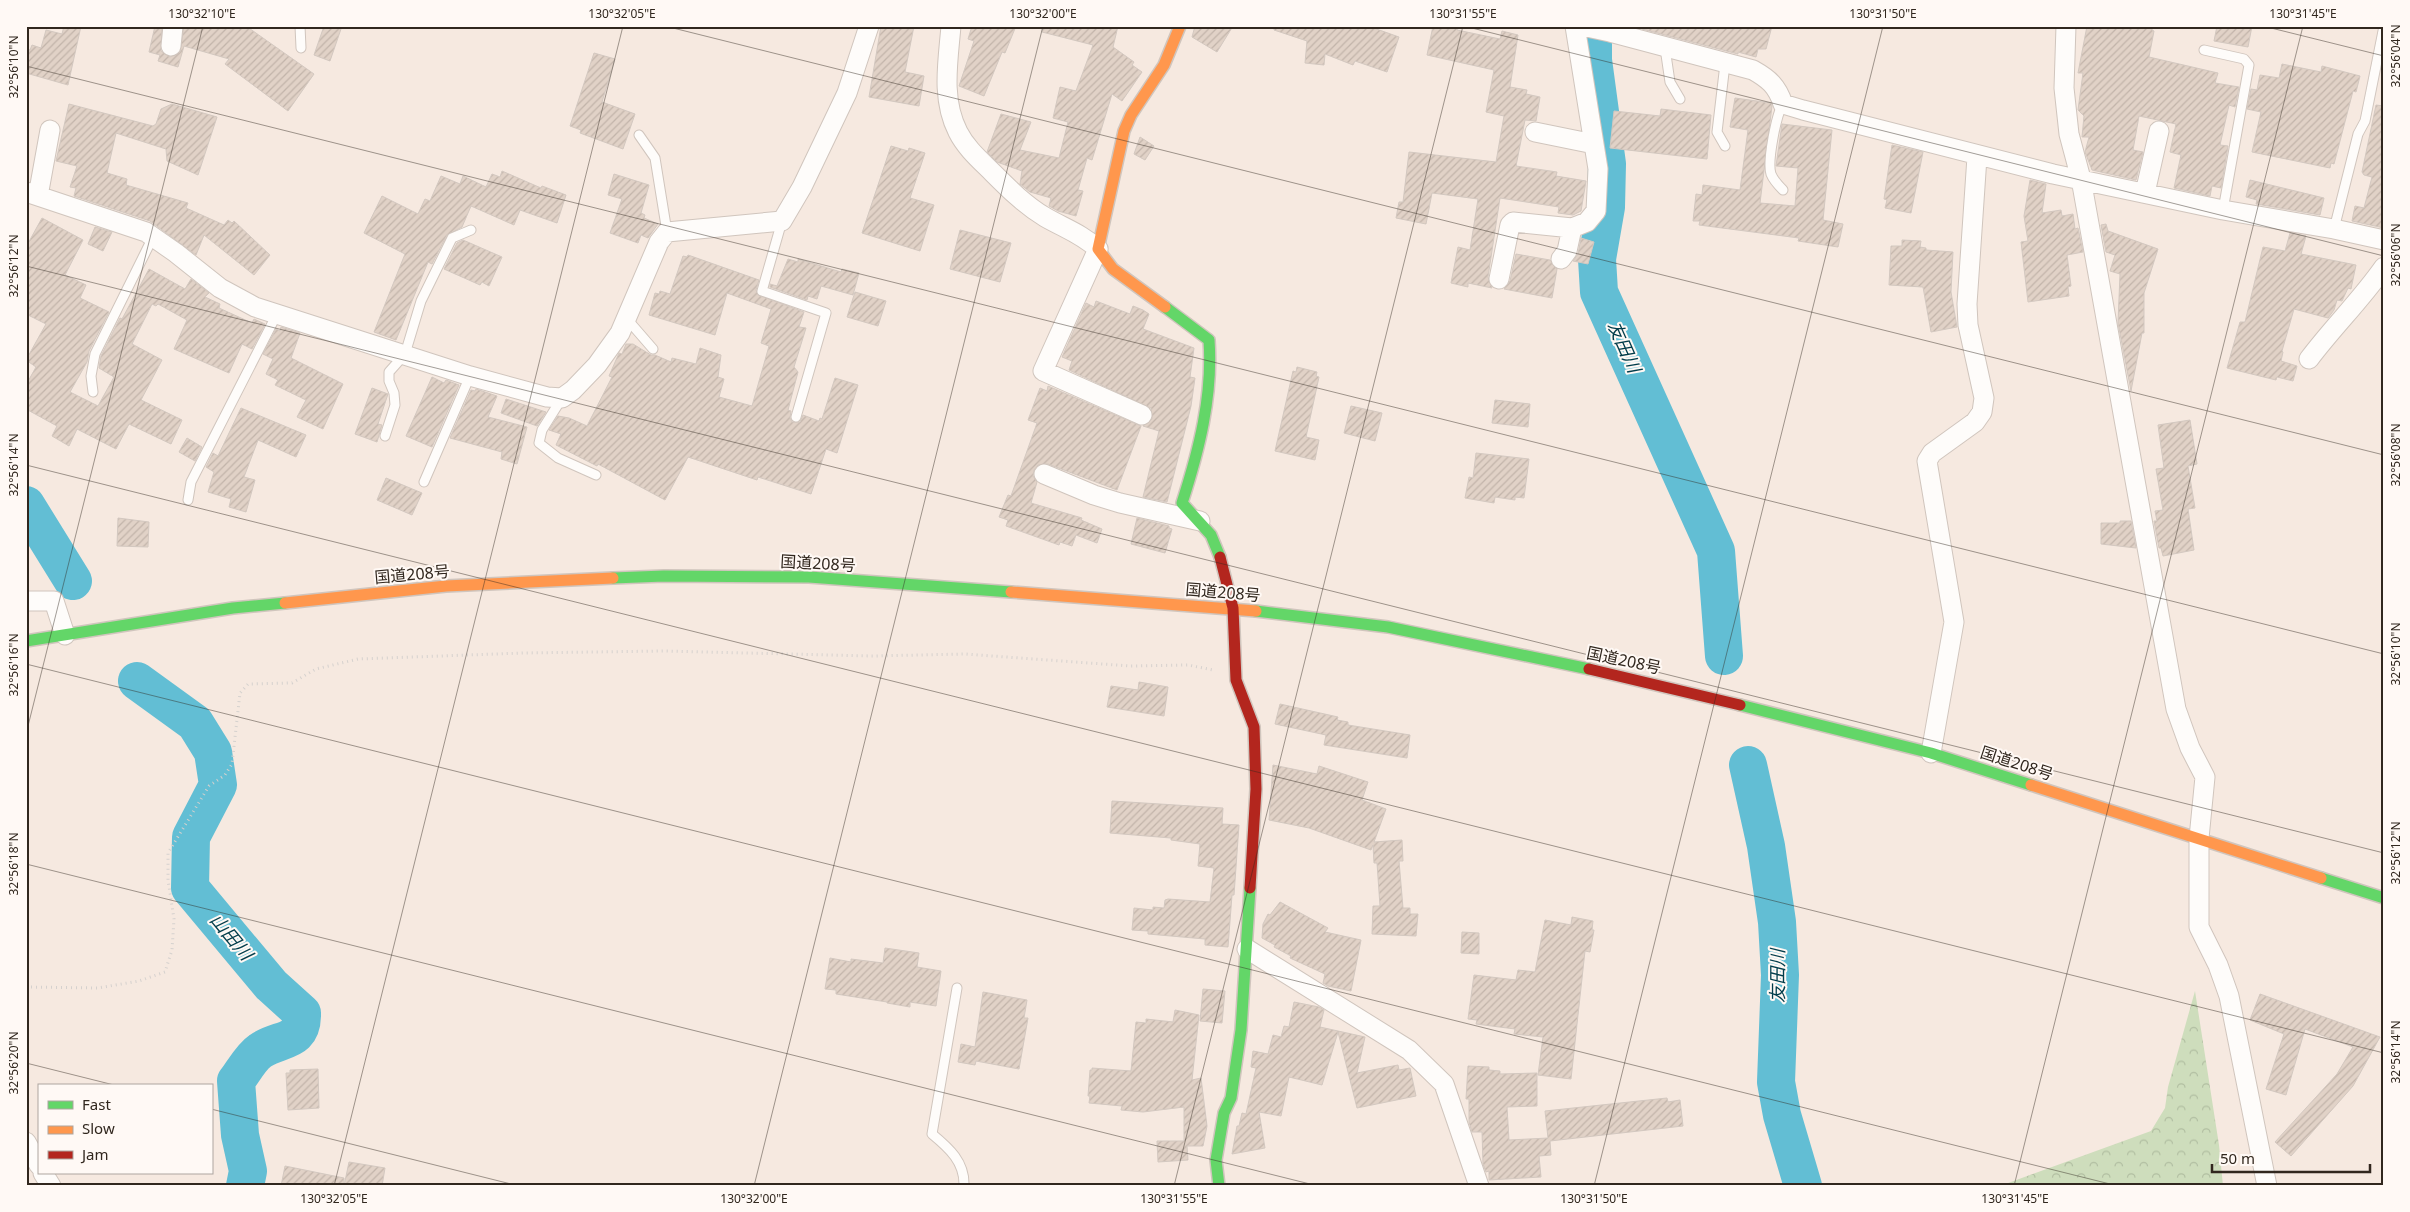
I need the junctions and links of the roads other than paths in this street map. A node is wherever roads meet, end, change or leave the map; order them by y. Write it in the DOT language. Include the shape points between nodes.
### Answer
graph roads {
  1 [pos="173,26"];
  2 [pos="300,26"];
  3 [pos="868,26"];
  4 [pos="951,26"];
  5 [pos="1180,26"];
  6 [pos="1576,26"];
  7 [pos="1582,26"];
  8 [pos="2066,26"];
  9 [pos="2384,26"];
  10 [pos="171,46"];
  11 [pos="301,48"];
  12 [pos="1665,48"];
  13 [pos="2204,50"];
  14 [pos="1725,64"];
  15 [pos="1680,99"];
  16 [pos="1783,104"];
  17 [pos="50,130"];
  18 [pos="2158,130"];
  19 [pos="1535,132"];
  20 [pos="639,135"];
  21 [pos="1594,144"];
  22 [pos="1725,146"];
  23 [pos="1977,157"];
  24 [pos="2081,179"];
  25 [pos="1782,190"];
  26 [pos="2145,193"];
  27 [pos="32,194"];
  28 [pos="2223,210"];
  29 [pos="782,221"];
  30 [pos="1572,228"];
  31 [pos="2334,229"];
  32 [pos="471,230"];
  33 [pos="667,232"];
  34 [pos="154,236"];
  35 [pos="2384,240"];
  36 [pos="1098,249"];
  37 [pos="1561,259"];
  38 [pos="2384,267"];
  39 [pos="1499,279"];
  40 [pos="278,314"];
  41 [pos="627,319"];
  42 [pos="653,349"];
  43 [pos="405,354"];
  44 [pos="2309,359"];
  45 [pos="470,376"];
  46 [pos="93,392"];
  47 [pos="562,398"];
  48 [pos="1142,415"];
  49 [pos="796,417"];
  50 [pos="385,436"];
  51 [pos="1044,474"];
  52 [pos="596,475"];
  53 [pos="424,482"];
  54 [pos="188,500"];
  55 [pos="1200,521"];
  56 [pos="26,601"];
  57 [pos="1233,608"];
  58 [pos="65,635"];
  59 [pos="26,641"];
  60 [pos="1931,753"];
  61 [pos="2200,838"];
  62 [pos="2384,898"];
  63 [pos="1247,949"];
  64 [pos="957,988"];
  65 [pos="26,1142"];
  66 [pos="38,1163"];
  67 [pos="45,1174"];
  68 [pos="51,1186"];
  69 [pos="964,1186"];
  70 [pos="1219,1186"];
  71 [pos="1479,1186"];
  72 [pos="2267,1186"];
  1 -- 10 [label="street"];
  2 -- 11 [label="lane"];
  3 -- 29 [label="street" via="847,93"];
  4 -- 36 [label="street" via="946,82 951,116 958,133 969,149 1020,200 1084,237"];
  5 -- 36 [label="main road" via="1164,65 1124,131"];
  6 -- 21 [label="street"];
  7 -- 12 [label="street"];
  8 -- 24 [label="street" via="2064,88 2069,134"];
  9 -- 31 [label="lane" via="2365,121 2358,134"];
  12 -- 14 [label="street"];
  12 -- 15 [label="lane" via="1670,82"];
  13 -- 28 [label="lane" via="2244,59 2249,65"];
  14 -- 16 [label="street" via="1753,70 1768,78 1779,91"];
  14 -- 22 [label="lane" via="1717,132"];
  16 -- 23 [label="street"];
  16 -- 25 [label="lane" via="1773,134 1771,174"];
  17 -- 27 [label="street"];
  18 -- 26 [label="street"];
  19 -- 21 [label="street"];
  20 -- 33 [label="lane" via="655,158"];
  21 -- 30 [label="street" via="1598,169 1596,211 1588,222"];
  23 -- 24 [label="street"];
  23 -- 60 [label="street" via="1967,304 1968,325 1984,398 1982,412 1976,422 1932,453 1927,461 1954,622"];
  24 -- 26 [label="street"];
  24 -- 61 [label="street" via="2176,709 2205,777"];
  26 -- 28 [label="street"];
  27 -- 34 [label="street"];
  28 -- 31 [label="street"];
  29 -- 33 [label="street"];
  29 -- 49 [label="lane" via="762,291 826,313"];
  30 -- 37 [label="street" via="1567,251"];
  30 -- 39 [label="street" via="1513,222"];
  31 -- 35 [label="street"];
  32 -- 43 [label="lane" via="452,238 421,301"];
  33 -- 41 [label="street" via="659,242"];
  34 -- 40 [label="street" via="220,288 255,307"];
  34 -- 46 [label="lane" via="95,354 91,376"];
  36 -- 48 [label="street" via="1043,371"];
  36 -- 55 [label="main road" via="1113,270 1209,340 1211,357 1206,404 1195,464 1182,503"];
  38 -- 44 [label="street"];
  40 -- 43 [label="street"];
  40 -- 54 [label="lane" via="191,482"];
  41 -- 42 [label="lane"];
  41 -- 47 [label="street" via="596,365"];
  43 -- 45 [label="street"];
  43 -- 50 [label="lane" via="389,372 388,381 395,405"];
  45 -- 47 [label="street" via="547,397"];
  45 -- 53 [label="lane"];
  47 -- 52 [label="lane" via="542,430 539,444 558,458"];
  51 -- 55 [label="street" via="1094,495"];
  55 -- 57 [label="main road" via="1212,535"];
  56 -- 58 [label="street" via="54,601"];
  57 -- 58 [label="main road, 国道208号" via="808,577 664,576 446,586 233,608"];
  57 -- 60 [label="main road, 国道208号" via="1398,629 1646,681"];
  57 -- 63 [label="main road" via="1236,674 1254,727 1256,789"];
  58 -- 59 [label="main road, 国道208号"];
  60 -- 61 [label="main road, 国道208号"];
  61 -- 62 [label="main road, 国道208号"];
  61 -- 72 [label="street" via="2199,927 2229,996"];
  63 -- 70 [label="main road" via="1241,1030 1231,1098 1224,1113 1216,1160"];
  63 -- 71 [label="street" via="1409,1050 1444,1084"];
  64 -- 69 [label="lane" via="932,1134 952,1151 964,1174"];
  65 -- 66 [label="street"];
  67 -- 68 [label="street"];
}
